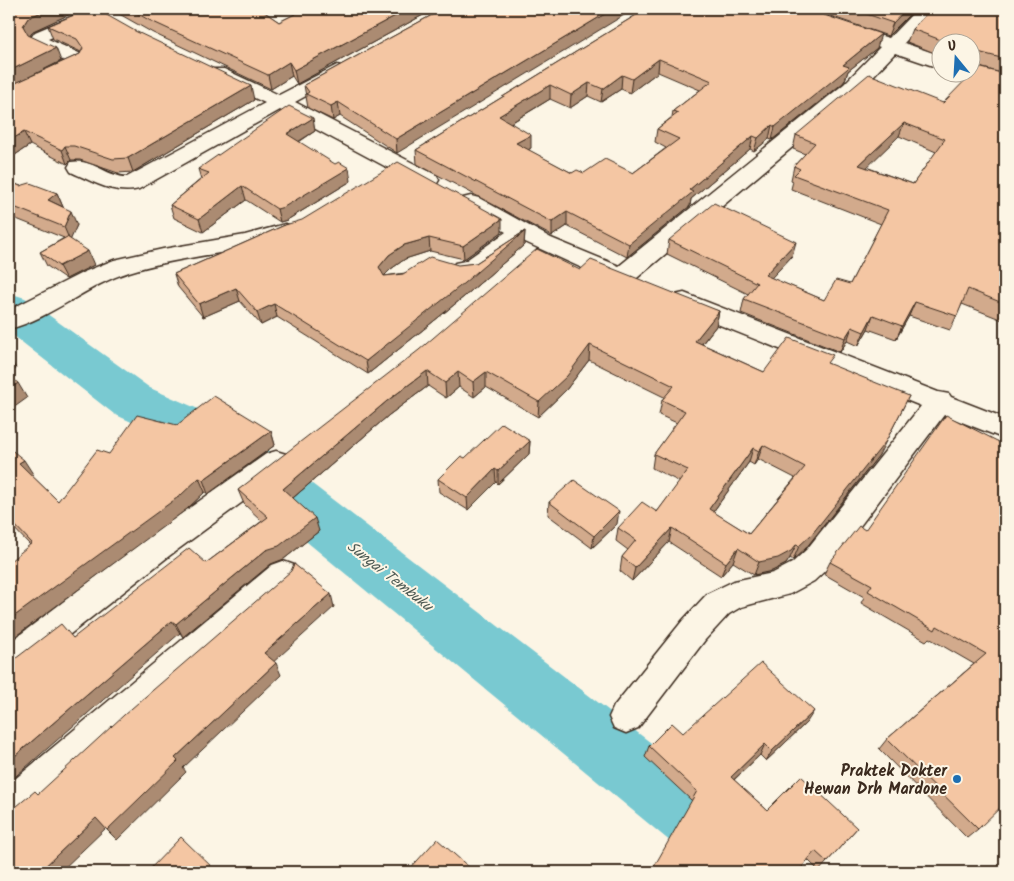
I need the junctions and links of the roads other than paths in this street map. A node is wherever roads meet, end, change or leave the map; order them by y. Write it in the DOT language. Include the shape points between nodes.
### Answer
graph roads {
  1 [pos="927,9"];
  2 [pos="98,10"];
  3 [pos="122,25"];
  4 [pos="864,35"];
  5 [pos="892,45"];
  6 [pos="932,60"];
  7 [pos="354,62"];
  8 [pos="199,64"];
  9 [pos="9,96"];
  10 [pos="279,102"];
  11 [pos="79,167"];
  12 [pos="302,223"];
  13 [pos="533,237"];
  14 [pos="442,262"];
  15 [pos="524,262"];
  16 [pos="667,294"];
  17 [pos="9,320"];
  18 [pos="940,401"];
  19 [pos="1005,429"];
  20 [pos="298,445"];
  21 [pos="283,574"];
  22 [pos="9,662"];
  23 [pos="626,717"];
  24 [pos="9,806"];
  1 -- 5 [label="street"];
  2 -- 3 [label="street"];
  2 -- 9 [label="street" via="39,39 40,43 74,58 76,62"];
  4 -- 5 [label="street"];
  5 -- 6 [label="street"];
  5 -- 13 [label="street" via="851,88 631,280 586,263"];
  7 -- 10 [label="street"];
  8 -- 10 [label="street"];
  10 -- 11 [label="street" via="131,184 116,184"];
  10 -- 13 [label="street"];
  12 -- 17 [label="street" via="256,240 123,265 80,282"];
  13 -- 14 [label="street" via="472,266 457,269"];
  13 -- 15 [label="street"];
  16 -- 18 [label="street"];
  18 -- 19 [label="street"];
  18 -- 23 [label="street" via="818,558 803,572 779,585 734,595 718,604"];
  20 -- 22 [label="street"];
  21 -- 24 [label="street"];
}
